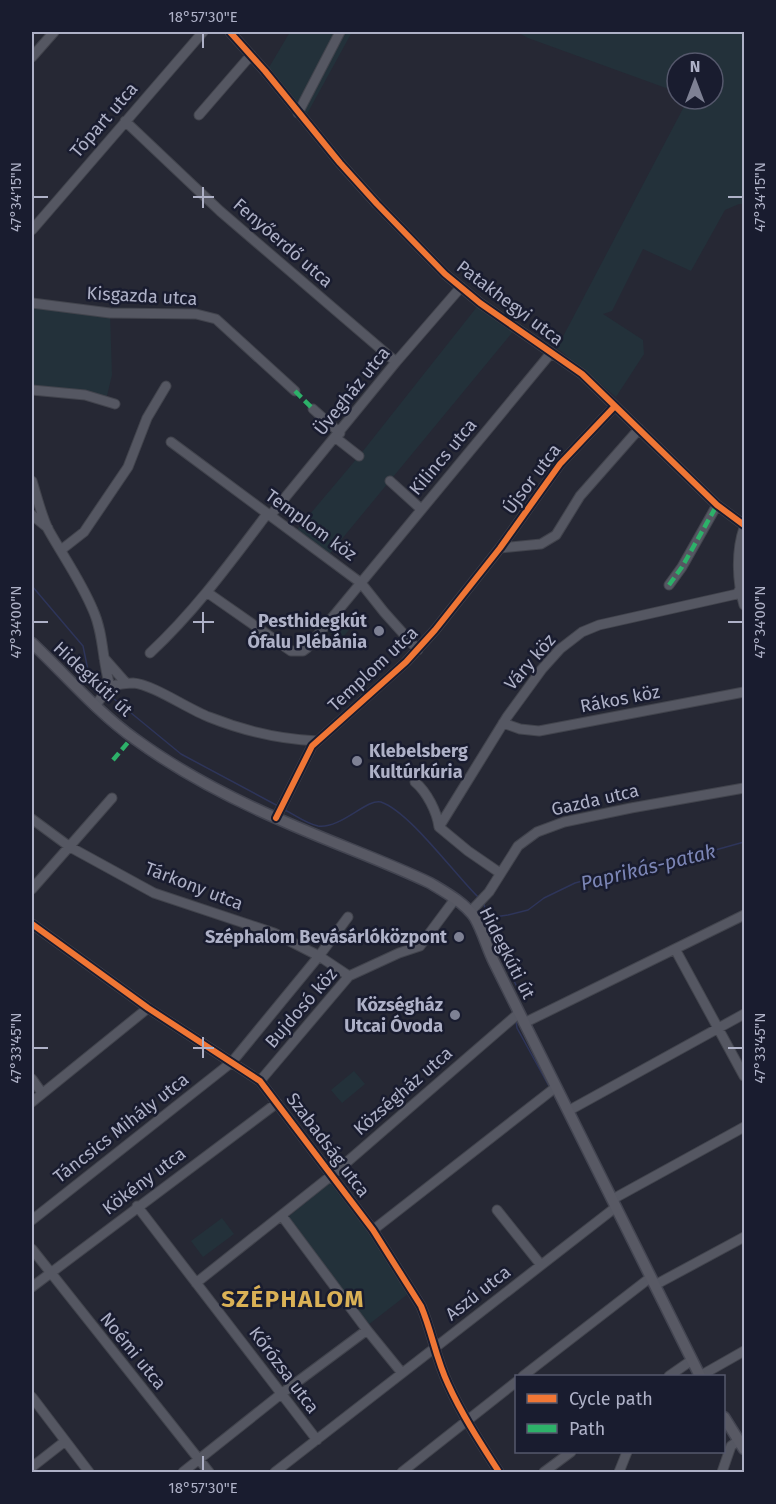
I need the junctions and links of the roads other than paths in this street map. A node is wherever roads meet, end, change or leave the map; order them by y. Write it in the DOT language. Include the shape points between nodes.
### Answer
graph roads {
  1 [pos="54,32"];
  2 [pos="203,32"];
  3 [pos="230,32"];
  4 [pos="340,32"];
  5 [pos="251,55"];
  6 [pos="32,57"];
  7 [pos="298,112"];
  8 [pos="199,115"];
  9 [pos="125,121"];
  10 [pos="32,230"];
  11 [pos="461,287"];
  12 [pos="32,303"];
  13 [pos="551,353"];
  14 [pos="396,362"];
  15 [pos="166,386"];
  16 [pos="32,390"];
  17 [pos="295,391"];
  18 [pos="115,404"];
  19 [pos="615,406"];
  20 [pos="313,409"];
  21 [pos="639,429"];
  22 [pos="338,435"];
  23 [pos="171,442"];
  24 [pos="359,456"];
  25 [pos="32,481"];
  26 [pos="390,481"];
  27 [pos="717,505"];
  28 [pos="421,509"];
  29 [pos="32,515"];
  30 [pos="269,515"];
  31 [pos="744,526"];
  32 [pos="48,528"];
  33 [pos="500,548"];
  34 [pos="61,550"];
  35 [pos="361,583"];
  36 [pos="669,585"];
  37 [pos="740,589"];
  38 [pos="208,592"];
  39 [pos="744,604"];
  40 [pos="32,643"];
  41 [pos="418,650"];
  42 [pos="150,653"];
  43 [pos="104,658"];
  44 [pos="126,683"];
  45 [pos="107,690"];
  46 [pos="744,692"];
  47 [pos="95,706"];
  48 [pos="503,723"];
  49 [pos="317,741"];
  50 [pos="415,782"];
  51 [pos="744,788"];
  52 [pos="112,798"];
  53 [pos="277,816"];
  54 [pos="32,819"];
  55 [pos="439,827"];
  56 [pos="70,847"];
  57 [pos="500,873"];
  58 [pos="32,889"];
  59 [pos="455,899"];
  60 [pos="470,912"];
  61 [pos="744,915"];
  62 [pos="348,917"];
  63 [pos="32,924"];
  64 [pos="675,949"];
  65 [pos="319,956"];
  66 [pos="349,976"];
  67 [pos="147,1008"];
  68 [pos="744,1014"];
  69 [pos="521,1018"];
  70 [pos="718,1027"];
  71 [pos="232,1062"];
  72 [pos="744,1076"];
  73 [pos="32,1079"];
  74 [pos="260,1081"];
  75 [pos="554,1089"];
  76 [pos="42,1093"];
  77 [pos="32,1101"];
  78 [pos="277,1102"];
  79 [pos="568,1111"];
  80 [pos="744,1127"];
  81 [pos="332,1174"];
  82 [pos="137,1206"];
  83 [pos="613,1206"];
  84 [pos="497,1210"];
  85 [pos="282,1216"];
  86 [pos="32,1220"];
  87 [pos="373,1230"];
  88 [pos="744,1238"];
  89 [pos="32,1248"];
  90 [pos="541,1265"];
  91 [pos="50,1273"];
  92 [pos="650,1280"];
  93 [pos="196,1283"];
  94 [pos="32,1287"];
  95 [pos="367,1330"];
  96 [pos="434,1349"];
  97 [pos="744,1351"];
  98 [pos="689,1362"];
  99 [pos="402,1373"];
  100 [pos="526,1375"];
  101 [pos="672,1375"];
  102 [pos="699,1375"];
  103 [pos="702,1375"];
  104 [pos="515,1383"];
  105 [pos="281,1394"];
  106 [pos="33,1402"];
  107 [pos="468,1420"];
  108 [pos="725,1420"];
  109 [pos="317,1440"];
  110 [pos="64,1442"];
  111 [pos="739,1443"];
  112 [pos="570,1453"];
  113 [pos="627,1453"];
  114 [pos="199,1460"];
  115 [pos="32,1467"];
  116 [pos="89,1473"];
  117 [pos="183,1473"];
  118 [pos="209,1473"];
  119 [pos="275,1473"];
  120 [pos="402,1473"];
  121 [pos="499,1473"];
  122 [pos="544,1473"];
  123 [pos="619,1473"];
  124 [pos="722,1473"];
  1 -- 6 [label="street"];
  2 -- 9 [label="street, Tópart utca"];
  3 -- 5 [label="street, Patakhegyi utca"];
  4 -- 7 [label="street"];
  5 -- 7 [label="street, Patakhegyi utca"];
  5 -- 8 [label="street"];
  7 -- 11 [label="street, Patakhegyi utca" via="377,204"];
  9 -- 10 [label="street, Tópart utca"];
  9 -- 14 [label="street, Fenyőerdő utca" via="220,211"];
  11 -- 13 [label="street, Patakhegyi utca"];
  11 -- 14 [label="street, Üvegház utca"];
  12 -- 17 [label="street, Kisgazda utca" via="110,313 172,313 216,319"];
  13 -- 19 [label="street, Patakhegyi utca" via="582,374"];
  13 -- 28 [label="street, Kilincs utca"];
  14 -- 22 [label="street, Üvegház utca"];
  15 -- 34 [label="street" via="147,418 128,467 84,532"];
  16 -- 18 [label="street" via="86,395"];
  19 -- 21 [label="street, Patakhegyi utca"];
  19 -- 33 [label="street, Újsor utca" via="569,453"];
  20 -- 22 [label="street"];
  21 -- 27 [label="street, Patakhegyi utca"];
  21 -- 33 [label="street" via="580,496 556,535 541,544"];
  22 -- 24 [label="street"];
  22 -- 30 [label="street, Üvegház utca"];
  23 -- 30 [label="street, Templom köz"];
  25 -- 32 [label="street"];
  26 -- 28 [label="street"];
  27 -- 31 [label="street, Patakhegyi utca"];
  27 -- 36 [label="street"];
  28 -- 35 [label="street, Kilincs utca"];
  29 -- 32 [label="street"];
  30 -- 35 [label="street, Templom köz"];
  30 -- 38 [label="street, Üvegház utca"];
  31 -- 37 [label="street" via="739,542"];
  32 -- 34 [label="street"];
  33 -- 41 [label="street, Templom utca"];
  34 -- 43 [label="street" via="93,610"];
  35 -- 38 [label="street, Kilincs utca" via="308,648 296,653"];
  35 -- 41 [label="street, Templom köz"];
  37 -- 39 [label="street"];
  37 -- 48 [label="street, Váry köz" via="737,594 582,632 542,669"];
  38 -- 42 [label="street, Üvegház utca"];
  40 -- 47 [label="main road, Hidegkúti út"];
  41 -- 49 [label="street, Templom utca"];
  43 -- 44 [label="street"];
  43 -- 45 [label="street"];
  44 -- 45 [label="street"];
  44 -- 49 [label="street" via="151,688 208,717 251,732"];
  45 -- 47 [label="street"];
  46 -- 48 [label="street, Rákos köz" via="539,731"];
  47 -- 53 [label="main road, Hidegkúti út" via="152,751 221,792"];
  48 -- 55 [label="street, Váry köz"];
  49 -- 53 [label="street, Templom utca"];
  50 -- 55 [label="street" via="425,791"];
  51 -- 57 [label="street, Gazda utca" via="551,826 518,846"];
  52 -- 56 [label="street"];
  53 -- 59 [label="main road, Hidegkúti út" via="405,871"];
  54 -- 56 [label="street, Tárkony utca"];
  55 -- 57 [label="street"];
  56 -- 58 [label="street"];
  56 -- 65 [label="street, Tárkony utca" via="154,893 274,933"];
  57 -- 60 [label="street, Gazda utca"];
  59 -- 60 [label="main road, Hidegkúti út"];
  59 -- 66 [label="street, Bujdosó köz" via="420,946"];
  60 -- 69 [label="main road, Hidegkúti út"];
  61 -- 64 [label="street, Községház utca"];
  62 -- 65 [label="street, Táncsics Mihály utca"];
  63 -- 67 [label="street, Szabadság utca"];
  64 -- 69 [label="street, Községház utca"];
  64 -- 70 [label="street"];
  65 -- 66 [label="street, Tárkony utca"];
  65 -- 71 [label="street, Táncsics Mihály utca"];
  66 -- 74 [label="street, Bujdosó köz"];
  67 -- 71 [label="street, Szabadság utca"];
  67 -- 76 [label="street"];
  68 -- 70 [label="street"];
  69 -- 75 [label="main road, Hidegkúti út"];
  69 -- 81 [label="street, Községház utca"];
  70 -- 72 [label="street"];
  70 -- 79 [label="street"];
  71 -- 74 [label="street, Szabadság utca"];
  71 -- 86 [label="street, Táncsics Mihály utca"];
  73 -- 76 [label="street"];
  74 -- 78 [label="street, Szabadság utca"];
  75 -- 79 [label="main road, Hidegkúti út"];
  75 -- 87 [label="street"];
  76 -- 77 [label="street"];
  78 -- 81 [label="street, Szabadság utca"];
  78 -- 82 [label="street, Kökény utca"];
  79 -- 83 [label="main road, Hidegkúti út"];
  80 -- 83 [label="street, Aszú utca"];
  81 -- 85 [label="street, Községház utca"];
  81 -- 87 [label="street, Szabadság utca"];
  82 -- 91 [label="street, Kökény utca"];
  82 -- 93 [label="street, Kőrózsa utca"];
  83 -- 90 [label="street, Aszú utca"];
  83 -- 92 [label="main road, Hidegkúti út"];
  84 -- 90 [label="street"];
  85 -- 93 [label="street, Községház utca"];
  85 -- 95 [label="street"];
  87 -- 96 [label="street, Szabadság utca" via="421,1306"];
  88 -- 92 [label="street"];
  89 -- 91 [label="street, Noémi utca"];
  90 -- 96 [label="street, Aszú utca"];
  91 -- 94 [label="street, Kökény utca"];
  91 -- 114 [label="street, Noémi utca"];
  92 -- 98 [label="main road, Hidegkúti út"];
  92 -- 100 [label="street"];
  93 -- 105 [label="street, Kőrózsa utca"];
  95 -- 99 [label="street"];
  95 -- 105 [label="street"];
  96 -- 99 [label="street, Aszú utca"];
  96 -- 107 [label="street, Szabadság utca"];
  97 -- 103 [label="street"];
  98 -- 101 [label="street"];
  98 -- 102 [label="main road, Hidegkúti út"];
  99 -- 109 [label="street, Aszú utca"];
  104 -- 107 [label="street"];
  105 -- 109 [label="street, Kőrózsa utca"];
  105 -- 114 [label="street"];
  106 -- 110 [label="street"];
  107 -- 120 [label="street"];
  107 -- 121 [label="street, Szabadság utca"];
  108 -- 111 [label="main road"];
  109 -- 119 [label="street, Aszú utca"];
  110 -- 115 [label="street"];
  110 -- 116 [label="street"];
  111 -- 124 [label="street" via="731,1446"];
  112 -- 122 [label="street"];
  113 -- 123 [label="street"];
  114 -- 117 [label="street"];
  114 -- 118 [label="street, Noémi utca"];
}
